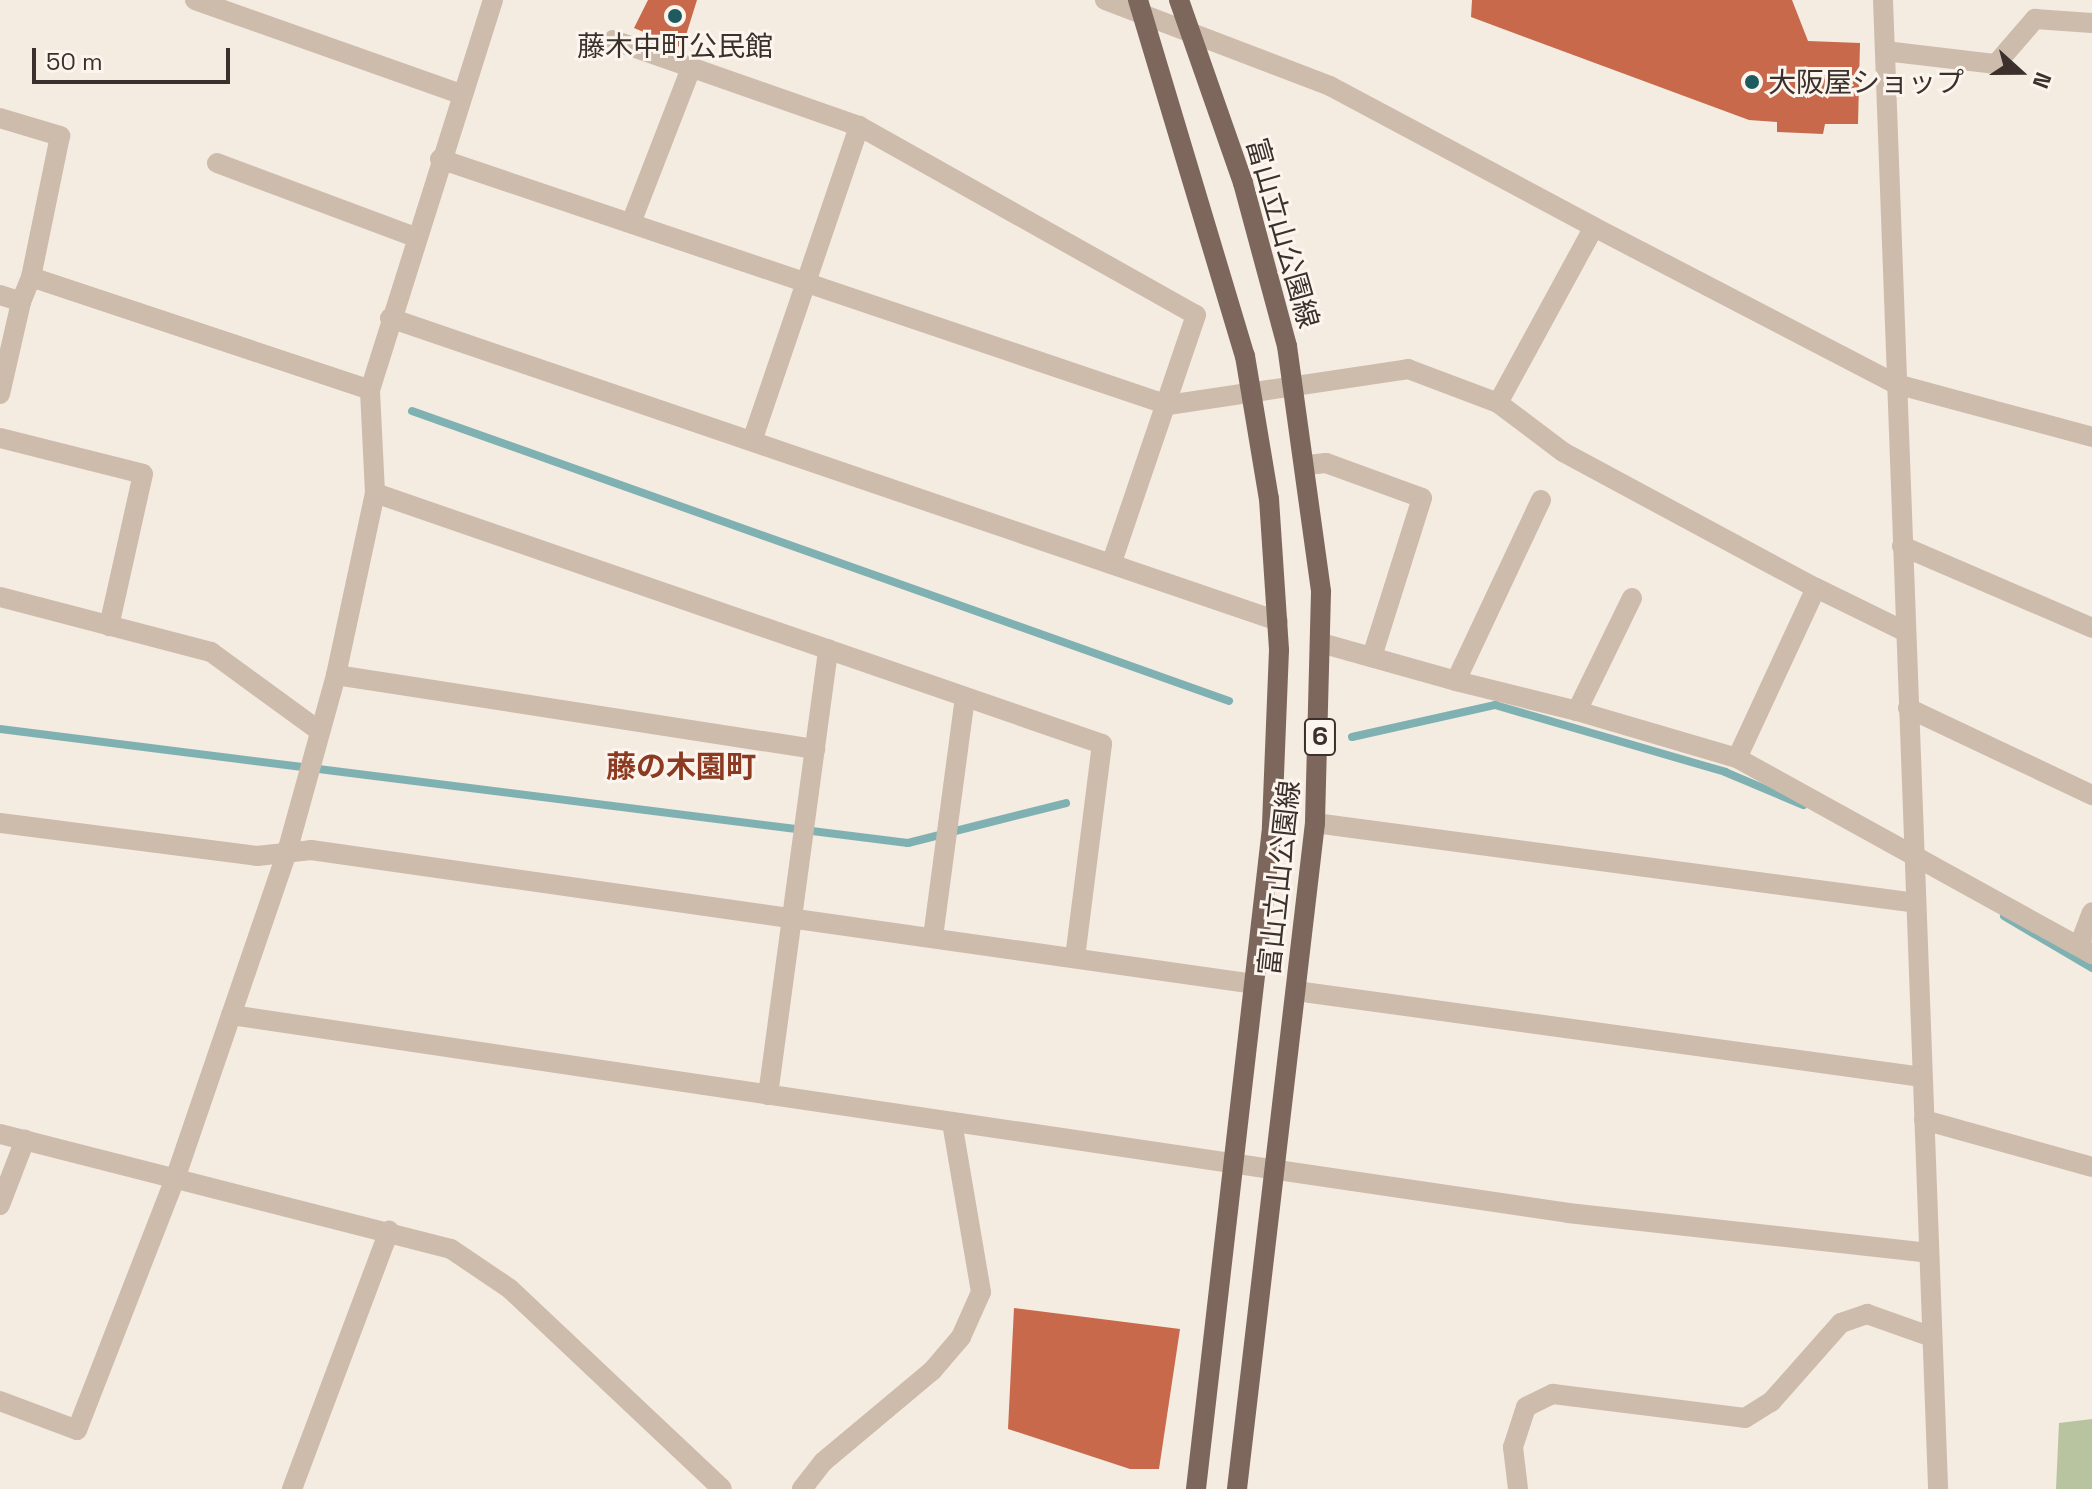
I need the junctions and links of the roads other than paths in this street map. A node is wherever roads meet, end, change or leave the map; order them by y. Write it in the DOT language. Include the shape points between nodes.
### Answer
graph roads {
  1 [pos="195,0"];
  2 [pos="493,0"];
  3 [pos="1105,0"];
  4 [pos="1179,0"];
  5 [pos="1883,0"];
  6 [pos="1141,8"];
  7 [pos="2092,23"];
  8 [pos="1191,35"];
  9 [pos="613,40"];
  10 [pos="1885,51"];
  11 [pos="691,68"];
  12 [pos="460,94"];
  13 [pos="0,118"];
  14 [pos="859,126"];
  15 [pos="440,159"];
  16 [pos="217,163"];
  17 [pos="631,223"];
  18 [pos="1594,227"];
  19 [pos="415,237"];
  20 [pos="31,277"];
  21 [pos="802,281"];
  22 [pos="0,295"];
  23 [pos="21,302"];
  24 [pos="390,318"];
  25 [pos="1896,384"];
  26 [pos="1295,388"];
  27 [pos="370,390"];
  28 [pos="1252,393"];
  29 [pos="0,394"];
  30 [pos="1498,403"];
  31 [pos="1168,405"];
  32 [pos="2092,437"];
  33 [pos="0,438"];
  34 [pos="752,441"];
  35 [pos="1307,465"];
  36 [pos="375,493"];
  37 [pos="1541,500"];
  38 [pos="1902,546"];
  39 [pos="1111,564"];
  40 [pos="1816,588"];
  41 [pos="0,597"];
  42 [pos="1632,598"];
  43 [pos="1278,621"];
  44 [pos="109,626"];
  45 [pos="2092,628"];
  46 [pos="1906,632"];
  47 [pos="1321,643"];
  48 [pos="828,649"];
  49 [pos="1372,657"];
  50 [pos="336,675"];
  51 [pos="1456,681"];
  52 [pos="965,697"];
  53 [pos="1908,708"];
  54 [pos="1577,711"];
  55 [pos="318,730"];
  56 [pos="815,749"];
  57 [pos="1737,758"];
  58 [pos="2092,795"];
  59 [pos="0,823"];
  60 [pos="1315,823"];
  61 [pos="1914,851"];
  62 [pos="287,852"];
  63 [pos="1916,903"];
  64 [pos="2092,912"];
  65 [pos="794,918"];
  66 [pos="933,937"];
  67 [pos="2085,950"];
  68 [pos="1075,957"];
  69 [pos="1254,984"];
  70 [pos="1296,991"];
  71 [pos="231,1015"];
  72 [pos="1922,1077"];
  73 [pos="768,1095"];
  74 [pos="1924,1120"];
  75 [pos="952,1123"];
  76 [pos="0,1134"];
  77 [pos="25,1140"];
  78 [pos="1234,1162"];
  79 [pos="1273,1167"];
  80 [pos="2092,1167"];
  81 [pos="175,1179"];
  82 [pos="0,1205"];
  83 [pos="389,1231"];
  84 [pos="1929,1253"];
  85 [pos="1932,1337"];
  86 [pos="0,1401"];
  87 [pos="292,1489"];
  88 [pos="722,1489"];
  89 [pos="802,1489"];
  90 [pos="1196,1489"];
  91 [pos="1237,1489"];
  92 [pos="1518,1489"];
  93 [pos="1938,1489"];
  1 -- 12 [label="street"];
  2 -- 12 [label="street"];
  3 -- 6 [label="street"];
  4 -- 8 [label="main road, 富山立山公園線 / 6"];
  5 -- 10 [label="street"];
  6 -- 8 [label="street"];
  6 -- 28 [label="main road, 富山立山公園線 / 6" via="1209,215"];
  7 -- 10 [label="street" via="2035,19 1996,64"];
  8 -- 18 [label="street" via="1330,86"];
  8 -- 26 [label="main road, 富山立山公園線 / 6" via="1243,183"];
  9 -- 11 [label="street"];
  10 -- 25 [label="street"];
  11 -- 14 [label="street"];
  11 -- 17 [label="street"];
  12 -- 15 [label="street"];
  13 -- 20 [label="street" via="60,136"];
  14 -- 21 [label="street"];
  14 -- 31 [label="street" via="1196,315"];
  15 -- 17 [label="street"];
  15 -- 19 [label="street"];
  16 -- 19 [label="street"];
  17 -- 21 [label="street"];
  18 -- 25 [label="street"];
  18 -- 30 [label="street"];
  19 -- 24 [label="street"];
  20 -- 23 [label="street"];
  20 -- 27 [label="street"];
  21 -- 31 [label="street"];
  21 -- 34 [label="street"];
  22 -- 23 [label="street"];
  23 -- 29 [label="street"];
  24 -- 27 [label="street"];
  24 -- 34 [label="street"];
  25 -- 32 [label="street"];
  25 -- 38 [label="street"];
  26 -- 28 [label="street"];
  26 -- 30 [label="street" via="1408,369"];
  26 -- 35 [label="main road, 富山立山公園線 / 6"];
  27 -- 36 [label="street"];
  28 -- 31 [label="street"];
  28 -- 43 [label="main road, 富山立山公園線 / 6"];
  30 -- 40 [label="street" via="1563,452"];
  31 -- 39 [label="street"];
  33 -- 44 [label="street" via="143,474"];
  34 -- 39 [label="street"];
  35 -- 47 [label="main road, 富山立山公園線 / 6"];
  35 -- 49 [label="street" via="1326,463 1422,498"];
  36 -- 48 [label="street"];
  36 -- 50 [label="street"];
  37 -- 51 [label="street"];
  38 -- 45 [label="street"];
  38 -- 46 [label="street"];
  39 -- 43 [label="street"];
  40 -- 46 [label="street"];
  40 -- 57 [label="street"];
  41 -- 44 [label="street"];
  42 -- 54 [label="street"];
  43 -- 69 [label="main road, 富山立山公園線 / 6" via="1278,770"];
  44 -- 55 [label="street" via="211,652"];
  46 -- 53 [label="street"];
  47 -- 49 [label="street"];
  47 -- 60 [label="main road, 富山立山公園線 / 6"];
  48 -- 52 [label="street"];
  48 -- 56 [label="street"];
  49 -- 51 [label="street"];
  50 -- 55 [label="street"];
  50 -- 56 [label="street"];
  51 -- 54 [label="street"];
  52 -- 66 [label="street"];
  52 -- 68 [label="street" via="1102,744"];
  53 -- 58 [label="street"];
  53 -- 61 [label="street"];
  54 -- 57 [label="street"];
  55 -- 62 [label="street"];
  56 -- 65 [label="street"];
  57 -- 61 [label="street"];
  59 -- 62 [label="street" via="257,856"];
  60 -- 63 [label="street"];
  60 -- 70 [label="main road, 富山立山公園線 / 6"];
  61 -- 63 [label="street"];
  61 -- 67 [label="street"];
  62 -- 65 [label="street"];
  62 -- 71 [label="street"];
  63 -- 72 [label="street"];
  64 -- 67 [label="street"];
  65 -- 66 [label="street"];
  65 -- 73 [label="street"];
  66 -- 68 [label="street"];
  68 -- 69 [label="street"];
  69 -- 78 [label="main road, 富山立山公園線 / 6"];
  70 -- 72 [label="street"];
  70 -- 79 [label="main road, 富山立山公園線 / 6"];
  71 -- 73 [label="street"];
  71 -- 81 [label="street"];
  72 -- 74 [label="street"];
  73 -- 75 [label="street"];
  74 -- 80 [label="street"];
  74 -- 84 [label="street"];
  75 -- 78 [label="street"];
  75 -- 89 [label="street" via="981,1292 961,1337 932,1371 823,1462"];
  76 -- 77 [label="street"];
  77 -- 81 [label="street"];
  77 -- 82 [label="street"];
  78 -- 79 [label="street"];
  78 -- 90 [label="main road, 富山立山公園線 / 6"];
  79 -- 84 [label="street" via="1568,1213"];
  79 -- 91 [label="main road, 富山立山公園線 / 6"];
  81 -- 83 [label="street"];
  81 -- 86 [label="street" via="77,1430"];
  83 -- 87 [label="street"];
  83 -- 88 [label="street" via="451,1249 510,1289"];
  84 -- 85 [label="street"];
  85 -- 92 [label="street" via="1867,1314 1841,1323 1771,1402 1745,1418 1553,1394 1526,1407 1513,1447"];
  85 -- 93 [label="street"];
}
